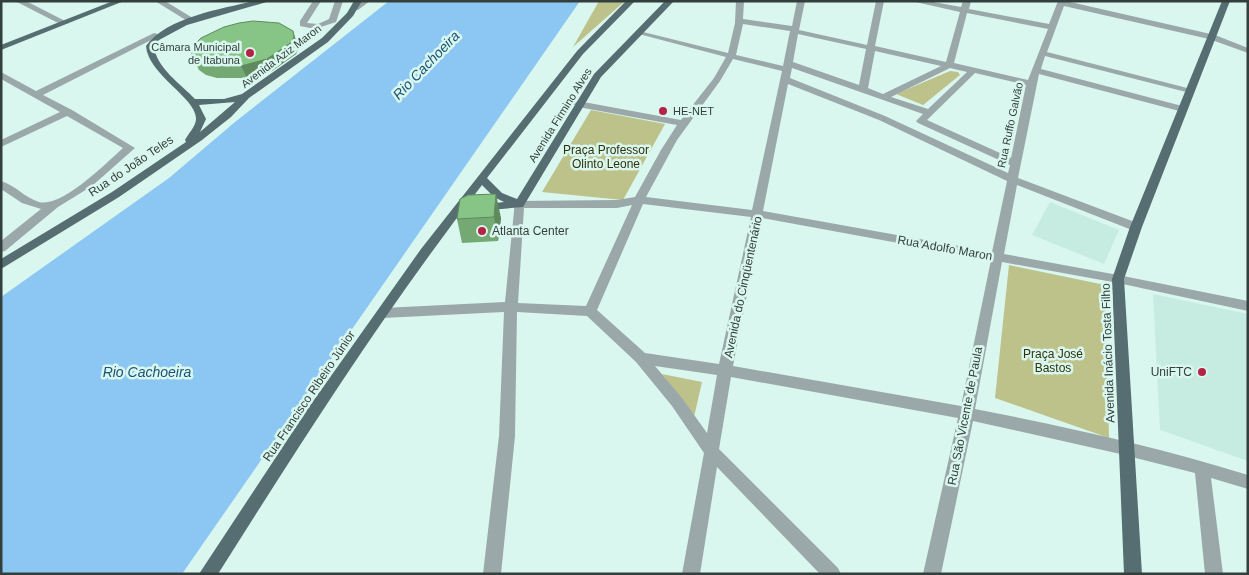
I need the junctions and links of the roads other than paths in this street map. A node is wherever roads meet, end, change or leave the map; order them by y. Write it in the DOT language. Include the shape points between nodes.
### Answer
graph roads {
  1 [pos="19,1"];
  2 [pos="120,1"];
  3 [pos="159,1"];
  4 [pos="266,1"];
  5 [pos="317,1"];
  6 [pos="339,1"];
  7 [pos="366,1"];
  8 [pos="631,1"];
  9 [pos="670,1"];
  10 [pos="740,1"];
  11 [pos="801,1"];
  12 [pos="880,1"];
  13 [pos="915,1"];
  14 [pos="1226,1"];
  15 [pos="1062,2"];
  16 [pos="357,5"];
  17 [pos="966,6"];
  18 [pos="192,20"];
  19 [pos="740,22"];
  20 [pos="64,23"];
  21 [pos="1052,27"];
  22 [pos="794,30"];
  23 [pos="639,33"];
  24 [pos="157,35"];
  25 [pos="1212,38"];
  26 [pos="1,48"];
  27 [pos="870,48"];
  28 [pos="1248,51"];
  29 [pos="1042,54"];
  30 [pos="733,55"];
  31 [pos="949,65"];
  32 [pos="974,70"];
  33 [pos="1035,70"];
  34 [pos="786,71"];
  35 [pos="1,75"];
  36 [pos="12,82"];
  37 [pos="1031,83"];
  38 [pos="1,86"];
  39 [pos="863,89"];
  40 [pos="1190,90"];
  41 [pos="38,94"];
  42 [pos="246,96"];
  43 [pos="883,97"];
  44 [pos="192,102"];
  45 [pos="578,104"];
  46 [pos="1182,109"];
  47 [pos="69,112"];
  48 [pos="929,113"];
  49 [pos="921,121"];
  50 [pos="682,123"];
  51 [pos="910,131"];
  52 [pos="1,144"];
  53 [pos="188,144"];
  54 [pos="1014,163"];
  55 [pos="481,178"];
  56 [pos="1012,179"];
  57 [pos="1,184"];
  58 [pos="640,200"];
  59 [pos="54,204"];
  60 [pos="519,204"];
  61 [pos="758,214"];
  62 [pos="1136,227"];
  63 [pos="436,236"];
  64 [pos="1,248"];
  65 [pos="995,257"];
  66 [pos="1,265"];
  67 [pos="1118,279"];
  68 [pos="1248,306"];
  69 [pos="511,307"];
  70 [pos="590,311"];
  71 [pos="383,313"];
  72 [pos="641,358"];
  73 [pos="725,370"];
  74 [pos="967,413"];
  75 [pos="1125,448"];
  76 [pos="711,451"];
  77 [pos="1202,467"];
  78 [pos="1248,482"];
  79 [pos="208,574"];
  80 [pos="492,574"];
  81 [pos="691,574"];
  82 [pos="832,574"];
  83 [pos="932,574"];
  84 [pos="1133,574"];
  85 [pos="1214,574"];
  1 -- 20 [label="street"];
  2 -- 20 [label="main road"];
  3 -- 18 [label="street"];
  4 -- 18 [label="main road"];
  5 -- 6 [label="street" via="304,20 303,24 308,27 333,20"];
  7 -- 16 [label="street"];
  8 -- 55 [label="main road, Avenida Firmino Alves" via="588,45"];
  9 -- 23 [label="main road, Avenida Firmino Alves"];
  10 -- 19 [label="street"];
  11 -- 22 [label="street, Avenida do Cinqüentenário"];
  12 -- 27 [label="street"];
  13 -- 17 [label="street"];
  14 -- 25 [label="main road, Avenida Inácio Tosta Filho"];
  15 -- 21 [label="street, Rua Ruffo Galvão"];
  15 -- 25 [label="street"];
  16 -- 42 [label="main road, Avenida Aziz Maron" via="334,31"];
  17 -- 21 [label="street"];
  17 -- 31 [label="street"];
  18 -- 24 [label="main road"];
  19 -- 22 [label="street"];
  19 -- 30 [label="street"];
  20 -- 26 [label="main road"];
  21 -- 29 [label="street, Rua Ruffo Galvão"];
  22 -- 27 [label="street"];
  22 -- 34 [label="street, Avenida do Cinqüentenário"];
  23 -- 30 [label="street"];
  23 -- 45 [label="main road, Avenida Firmino Alves" via="597,76"];
  24 -- 41 [label="street"];
  24 -- 44 [label="main road, Rua do João Teles" via="150,46 150,53"];
  25 -- 28 [label="street"];
  25 -- 40 [label="main road, Avenida Inácio Tosta Filho"];
  27 -- 31 [label="street"];
  27 -- 39 [label="street"];
  29 -- 33 [label="street, Rua Ruffo Galvão"];
  29 -- 40 [label="street"];
  30 -- 34 [label="street"];
  30 -- 50 [label="street"];
  31 -- 32 [label="street"];
  31 -- 43 [label="street"];
  32 -- 37 [label="street"];
  32 -- 48 [label="street"];
  33 -- 37 [label="street, Rua Ruffo Galvão"];
  33 -- 46 [label="street"];
  34 -- 39 [label="street"];
  34 -- 51 [label="street"];
  34 -- 61 [label="street, Avenida do Cinqüentenário"];
  35 -- 36 [label="street"];
  36 -- 38 [label="street"];
  36 -- 41 [label="street"];
  37 -- 54 [label="street, Rua Ruffo Galvão"];
  39 -- 43 [label="street"];
  40 -- 46 [label="main road, Avenida Inácio Tosta Filho"];
  41 -- 47 [label="street"];
  42 -- 44 [label="main road" via="210,104"];
  42 -- 53 [label="main road, Avenida Aziz Maron" via="226,116"];
  43 -- 48 [label="street"];
  44 -- 53 [label="main road, Rua do João Teles" via="201,119"];
  45 -- 50 [label="street"];
  45 -- 60 [label="main road, Avenida Firmino Alves"];
  46 -- 62 [label="main road, Avenida Inácio Tosta Filho"];
  47 -- 52 [label="street"];
  47 -- 59 [label="street" via="130,148 74,193"];
  48 -- 49 [label="street"];
  49 -- 51 [label="street"];
  49 -- 54 [label="street"];
  50 -- 58 [label="street"];
  51 -- 56 [label="street"];
  53 -- 66 [label="main road, Rua do João Teles" via="86,213"];
  54 -- 56 [label="street, Rua Ruffo Galvão"];
  55 -- 60 [label="main road" via="498,195"];
  55 -- 63 [label="main road, Rua Francisco Ribeiro Júnior"];
  56 -- 62 [label="street"];
  56 -- 65 [label="street, Rua Ruffo Galvão"];
  57 -- 59 [label="street" via="28,201 42,206"];
  58 -- 60 [label="street, Rua Adolfo Maron" via="617,204"];
  58 -- 61 [label="street, Rua Adolfo Maron"];
  58 -- 70 [label="street"];
  59 -- 64 [label="street"];
  60 -- 63 [label="main road, Rua Francisco Ribeiro Júnior" via="476,209 459,217"];
  60 -- 69 [label="street"];
  61 -- 65 [label="street, Rua Adolfo Maron"];
  61 -- 73 [label="street, Avenida do Cinqüentenário"];
  62 -- 67 [label="main road, Avenida Inácio Tosta Filho"];
  63 -- 71 [label="main road, Rua Francisco Ribeiro Júnior"];
  65 -- 67 [label="street, Rua Adolfo Maron"];
  65 -- 74 [label="street, Rua São Vicente de Paula"];
  67 -- 68 [label="street, Rua Adolfo Maron"];
  67 -- 75 [label="main road, Avenida Inácio Tosta Filho"];
  69 -- 70 [label="street"];
  69 -- 71 [label="street"];
  69 -- 80 [label="street" via="507,436"];
  70 -- 72 [label="street"];
  71 -- 79 [label="main road, Rua Francisco Ribeiro Júnior"];
  72 -- 73 [label="street"];
  72 -- 76 [label="street"];
  73 -- 74 [label="street"];
  73 -- 76 [label="street, Avenida do Cinqüentenário"];
  74 -- 75 [label="street"];
  74 -- 83 [label="street, Rua São Vicente de Paula"];
  75 -- 77 [label="street"];
  75 -- 84 [label="main road, Avenida Inácio Tosta Filho"];
  76 -- 81 [label="street, Avenida do Cinqüentenário"];
  76 -- 82 [label="street"];
  77 -- 78 [label="street"];
  77 -- 85 [label="street"];
}
